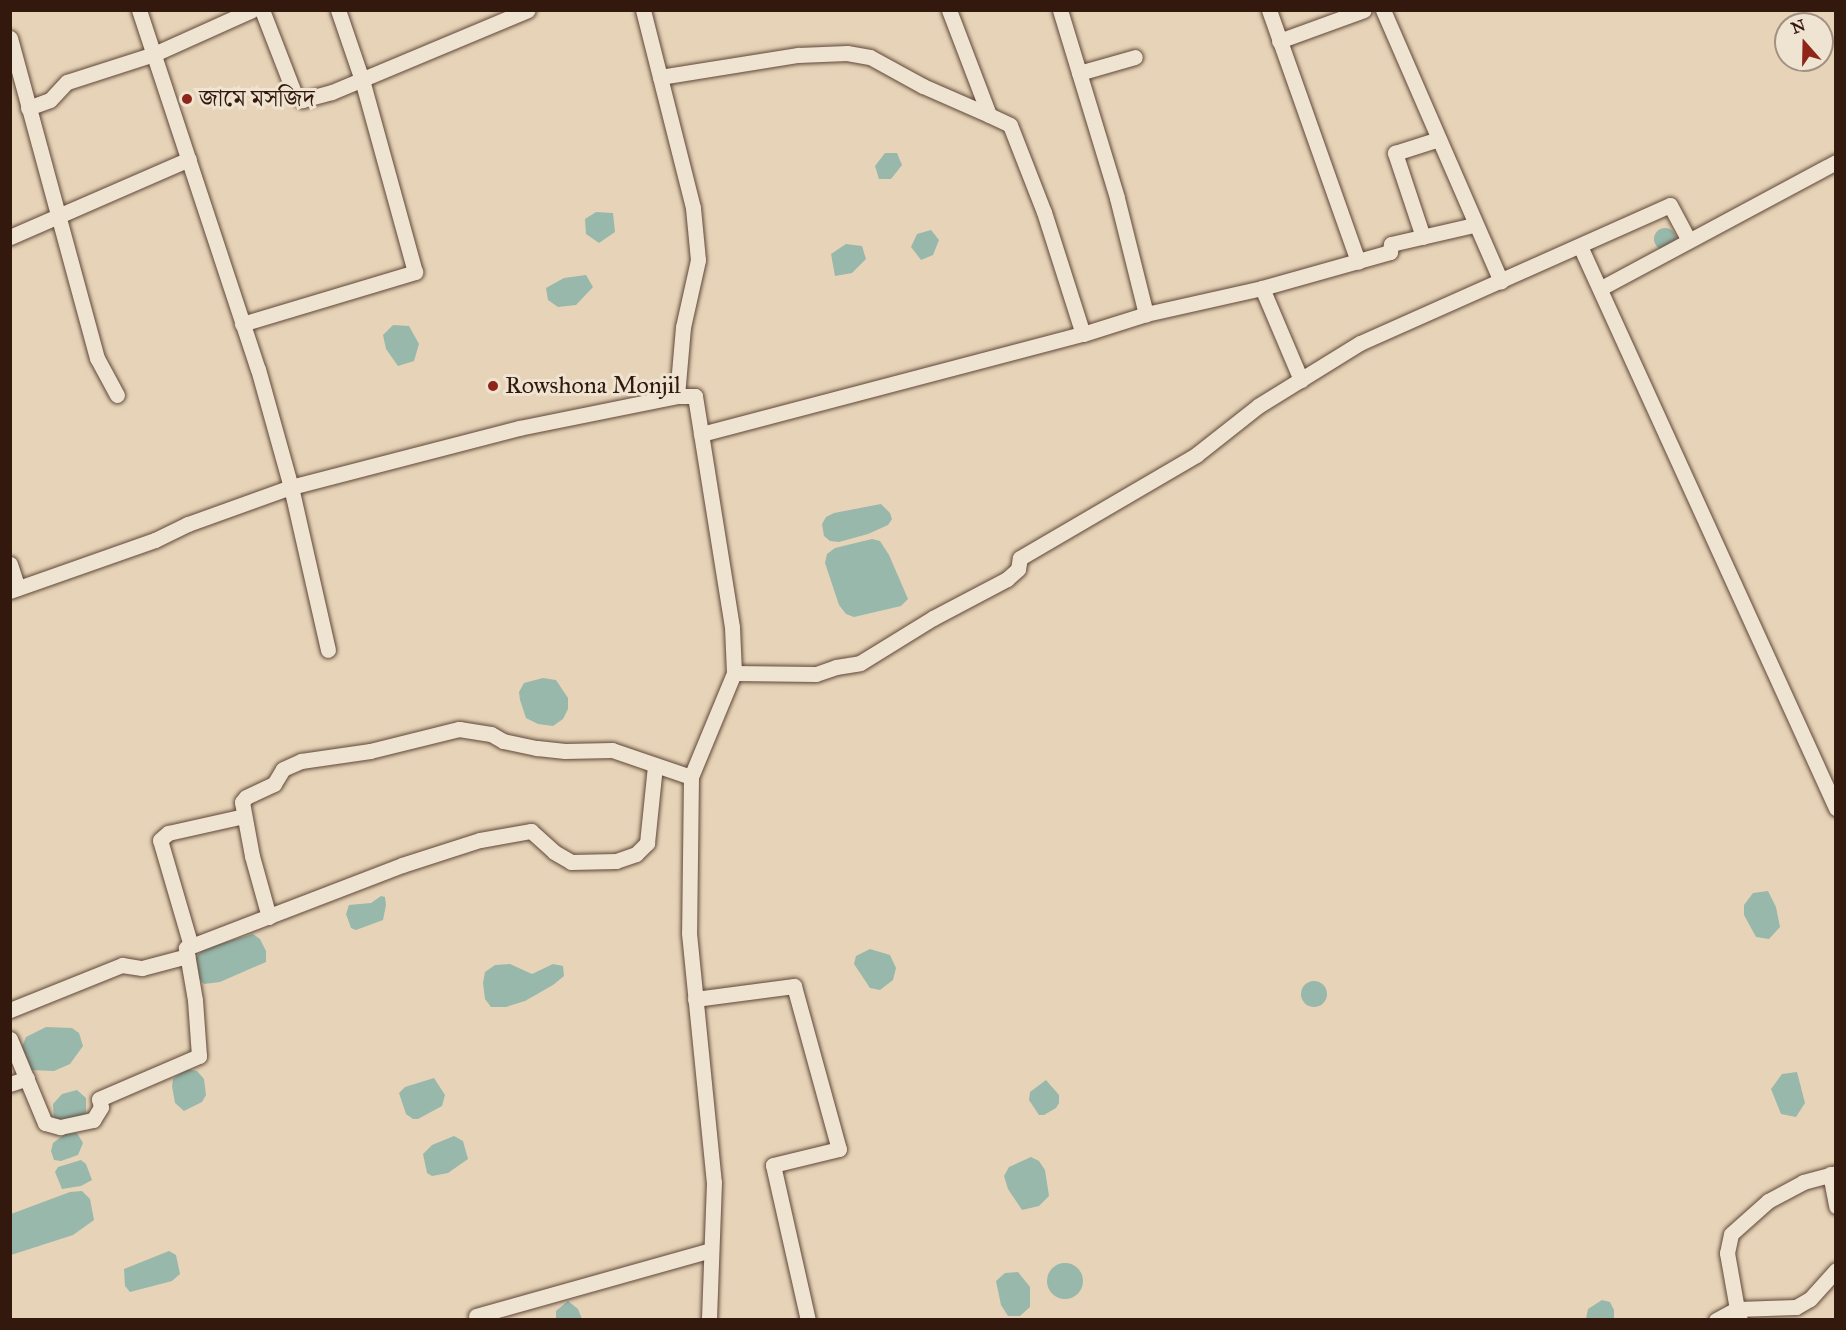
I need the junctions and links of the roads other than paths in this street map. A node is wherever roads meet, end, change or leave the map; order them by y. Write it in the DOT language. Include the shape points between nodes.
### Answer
graph roads {
  1 [pos="139,10"];
  2 [pos="252,10"];
  3 [pos="262,10"];
  4 [pos="338,10"];
  5 [pos="528,10"];
  6 [pos="948,10"];
  7 [pos="1060,10"];
  8 [pos="1269,10"];
  9 [pos="1364,10"];
  10 [pos="1383,10"];
  11 [pos="646,12"];
  12 [pos="10,38"];
  13 [pos="1279,40"];
  14 [pos="154,54"];
  15 [pos="1135,57"];
  16 [pos="1079,73"];
  17 [pos="660,77"];
  18 [pos="362,80"];
  19 [pos="28,108"];
  20 [pos="989,116"];
  21 [pos="1439,139"];
  22 [pos="189,159"];
  23 [pos="1836,162"];
  24 [pos="58,216"];
  25 [pos="1474,225"];
  26 [pos="10,237"];
  27 [pos="1423,237"];
  28 [pos="1689,240"];
  29 [pos="1580,246"];
  30 [pos="1358,262"];
  31 [pos="1501,282"];
  32 [pos="1262,288"];
  33 [pos="1601,288"];
  34 [pos="1146,314"];
  35 [pos="242,324"];
  36 [pos="1083,334"];
  37 [pos="1301,380"];
  38 [pos="117,395"];
  39 [pos="676,396"];
  40 [pos="701,434"];
  41 [pos="291,487"];
  42 [pos="10,564"];
  43 [pos="14,589"];
  44 [pos="328,650"];
  45 [pos="734,673"];
  46 [pos="655,765"];
  47 [pos="691,777"];
  48 [pos="1836,808"];
  49 [pos="244,816"];
  50 [pos="269,917"];
  51 [pos="189,951"];
  52 [pos="695,999"];
  53 [pos="10,1010"];
  54 [pos="10,1039"];
  55 [pos="27,1078"];
  56 [pos="10,1084"];
  57 [pos="1833,1173"];
  58 [pos="1836,1206"];
  59 [pos="711,1250"];
  60 [pos="1836,1270"];
  61 [pos="1739,1314"];
  62 [pos="476,1316"];
  63 [pos="710,1320"];
  64 [pos="808,1320"];
  65 [pos="1716,1320"];
  1 -- 14 [label="street"];
  2 -- 14 [label="street"];
  3 -- 18 [label="street" via="298,99 317,98"];
  4 -- 18 [label="street"];
  5 -- 18 [label="street"];
  6 -- 20 [label="street"];
  7 -- 16 [label="street"];
  8 -- 13 [label="street"];
  9 -- 13 [label="street"];
  10 -- 21 [label="street"];
  11 -- 17 [label="street"];
  12 -- 19 [label="street"];
  13 -- 30 [label="street"];
  14 -- 19 [label="street" via="67,82 50,100"];
  14 -- 22 [label="street"];
  15 -- 16 [label="street"];
  16 -- 34 [label="street" via="1117,198"];
  17 -- 20 [label="street" via="798,55 847,53 870,57"];
  17 -- 39 [label="street" via="693,208 698,260 683,327"];
  18 -- 35 [label="street" via="415,272"];
  19 -- 24 [label="street"];
  20 -- 36 [label="street" via="1010,125 1041,202"];
  21 -- 25 [label="street"];
  21 -- 27 [label="street" via="1395,153"];
  22 -- 24 [label="street"];
  22 -- 35 [label="street"];
  23 -- 28 [label="street"];
  24 -- 26 [label="street"];
  24 -- 38 [label="street" via="97,358"];
  25 -- 27 [label="street"];
  25 -- 31 [label="street"];
  27 -- 30 [label="street" via="1391,244 1390,252"];
  28 -- 29 [label="street" via="1670,205"];
  28 -- 33 [label="street"];
  29 -- 31 [label="street"];
  29 -- 33 [label="street"];
  30 -- 32 [label="street"];
  31 -- 37 [label="street" via="1360,343"];
  32 -- 34 [label="street"];
  32 -- 37 [label="street"];
  33 -- 48 [label="street"];
  34 -- 36 [label="street"];
  35 -- 41 [label="street"];
  36 -- 40 [label="street"];
  37 -- 45 [label="street" via="1258,406 1196,455 1020,558 1018,569 1007,579 933,618 875,656 816,674"];
  39 -- 40 [label="street" via="695,396"];
  39 -- 41 [label="street" via="519,428"];
  40 -- 45 [label="street" via="732,627"];
  41 -- 43 [label="street"];
  41 -- 44 [label="street"];
  42 -- 43 [label="street"];
  45 -- 47 [label="street"];
  46 -- 47 [label="street"];
  46 -- 49 [label="street" via="612,750 537,748 459,729 290,766 274,784 246,797 242,802"];
  46 -- 50 [label="street" via="647,843 636,854 616,861 571,862 531,831 480,840 402,865"];
  47 -- 52 [label="street" via="689,933"];
  49 -- 50 [label="street"];
  49 -- 51 [label="street" via="168,833 160,840"];
  50 -- 51 [label="street"];
  51 -- 53 [label="street" via="142,968 122,965"];
  51 -- 55 [label="street" via="199,1056 99,1099 101,1107 93,1120 60,1127 45,1123"];
  52 -- 59 [label="street" via="714,1182"];
  52 -- 64 [label="street" via="794,986 839,1149 773,1165"];
  54 -- 55 [label="street"];
  55 -- 56 [label="street"];
  57 -- 58 [label="street"];
  57 -- 61 [label="street" via="1803,1182 1768,1201 1731,1234 1727,1253"];
  59 -- 62 [label="street"];
  59 -- 63 [label="street"];
  60 -- 61 [label="street" via="1810,1299 1797,1307"];
  61 -- 65 [label="street"];
}
